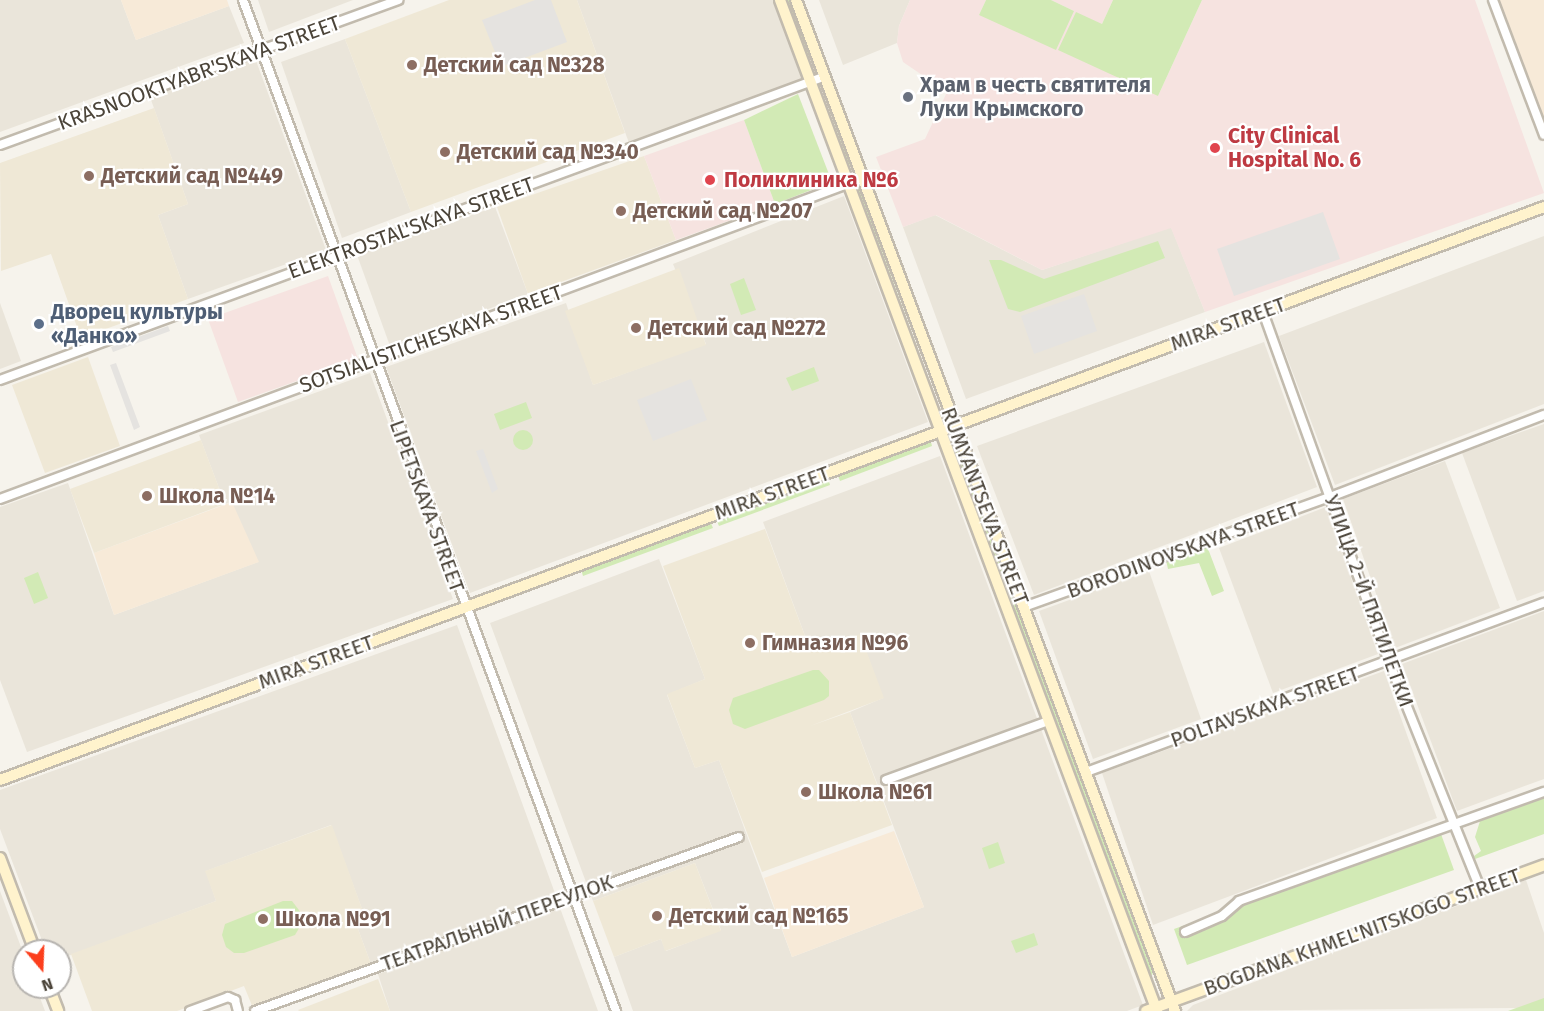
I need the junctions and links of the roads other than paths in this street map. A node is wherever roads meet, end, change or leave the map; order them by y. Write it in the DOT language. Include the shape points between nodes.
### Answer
graph roads {
  1 [pos="243,0"];
  2 [pos="398,0"];
  3 [pos="780,0"];
  4 [pos="796,0"];
  5 [pos="1493,0"];
  6 [pos="261,50"];
  7 [pos="823,77"];
  8 [pos="809,82"];
  9 [pos="1544,135"];
  10 [pos="0,145"];
  11 [pos="861,179"];
  12 [pos="847,185"];
  13 [pos="1544,207"];
  14 [pos="335,255"];
  15 [pos="1263,312"];
  16 [pos="374,360"];
  17 [pos="0,380"];
  18 [pos="1544,415"];
  19 [pos="954,427"];
  20 [pos="939,432"];
  21 [pos="1330,497"];
  22 [pos="0,499"];
  23 [pos="1544,603"];
  24 [pos="1024,607"];
  25 [pos="465,608"];
  26 [pos="1389,662"];
  27 [pos="1048,722"];
  28 [pos="1086,772"];
  29 [pos="0,780"];
  30 [pos="886,780"];
  31 [pos="1544,792"];
  32 [pos="1455,824"];
  33 [pos="739,837"];
  34 [pos="0,858"];
  35 [pos="1544,865"];
  36 [pos="1480,888"];
  37 [pos="573,895"];
  38 [pos="1185,932"];
  39 [pos="30,939"];
  40 [pos="1174,1006"];
  41 [pos="1153,1010"];
  42 [pos="190,1011"];
  43 [pos="238,1011"];
  44 [pos="255,1011"];
  45 [pos="616,1011"];
  1 -- 6 [label="street, LIPETSKAYA STREET"];
  2 -- 6 [label="street, KRASNOOKTYABR'SKAYA STREET"];
  3 -- 8 [label="main road, RUMYANTSEVA STREET"];
  4 -- 7 [label="main road, RUMYANTSEVA STREET"];
  5 -- 9 [label="street"];
  6 -- 10 [label="street, KRASNOOKTYABR'SKAYA STREET"];
  6 -- 14 [label="street, LIPETSKAYA STREET"];
  7 -- 8 [label="street, ELEKTROSTAL'SKAYA STREET"];
  7 -- 11 [label="main road, RUMYANTSEVA STREET"];
  8 -- 12 [label="main road, RUMYANTSEVA STREET"];
  8 -- 14 [label="street, ELEKTROSTAL'SKAYA STREET"];
  11 -- 12 [label="street, SOTSIALISTICHESKAYA STREET"];
  11 -- 19 [label="main road, RUMYANTSEVA STREET"];
  12 -- 16 [label="street, SOTSIALISTICHESKAYA STREET"];
  12 -- 20 [label="main road, RUMYANTSEVA STREET"];
  13 -- 15 [label="main road, MIRA STREET"];
  14 -- 16 [label="street, LIPETSKAYA STREET"];
  14 -- 17 [label="street, ELEKTROSTAL'SKAYA STREET"];
  15 -- 19 [label="main road, MIRA STREET"];
  15 -- 21 [label="street, УЛИЦА 2-Й ПЯТИЛЕТКИ"];
  16 -- 22 [label="street, SOTSIALISTICHESKAYA STREET"];
  16 -- 25 [label="street, LIPETSKAYA STREET"];
  18 -- 21 [label="street, BORODINOVSKAYA STREET"];
  19 -- 20 [label="main road, MIRA STREET"];
  19 -- 24 [label="main road, RUMYANTSEVA STREET"];
  20 -- 25 [label="main road, MIRA STREET"];
  20 -- 27 [label="main road, RUMYANTSEVA STREET"];
  21 -- 24 [label="street, BORODINOVSKAYA STREET"];
  21 -- 26 [label="street, УЛИЦА 2-Й ПЯТИЛЕТКИ"];
  23 -- 26 [label="street, POLTAVSKAYA STREET"];
  24 -- 28 [label="main road, RUMYANTSEVA STREET"];
  25 -- 29 [label="main road, MIRA STREET"];
  25 -- 37 [label="street, LIPETSKAYA STREET"];
  26 -- 28 [label="street, POLTAVSKAYA STREET"];
  26 -- 32 [label="street, УЛИЦА 2-Й ПЯТИЛЕТКИ"];
  27 -- 30 [label="street"];
  27 -- 41 [label="main road, RUMYANTSEVA STREET"];
  28 -- 40 [label="main road, RUMYANTSEVA STREET"];
  31 -- 32 [label="street"];
  32 -- 36 [label="street, УЛИЦА 2-Й ПЯТИЛЕТКИ"];
  32 -- 38 [label="street" via="1239,901 1222,916"];
  33 -- 37 [label="street, ТЕАТРАЛЬНЫЙ ПЕРЕУЛОК"];
  34 -- 39 [label="main road"];
  35 -- 36 [label="main road, BOGDANA KHMEL'NITSKOGO STREET"];
  36 -- 40 [label="main road, BOGDANA KHMEL'NITSKOGO STREET"];
  37 -- 44 [label="street, ТЕАТРАЛЬНЫЙ ПЕРЕУЛОК"];
  37 -- 45 [label="street, LIPETSKAYA STREET"];
  40 -- 41 [label="main road, BOGDANA KHMEL'NITSKOGO STREET"];
  42 -- 43 [label="street" via="228,997 235,1000"];
}
